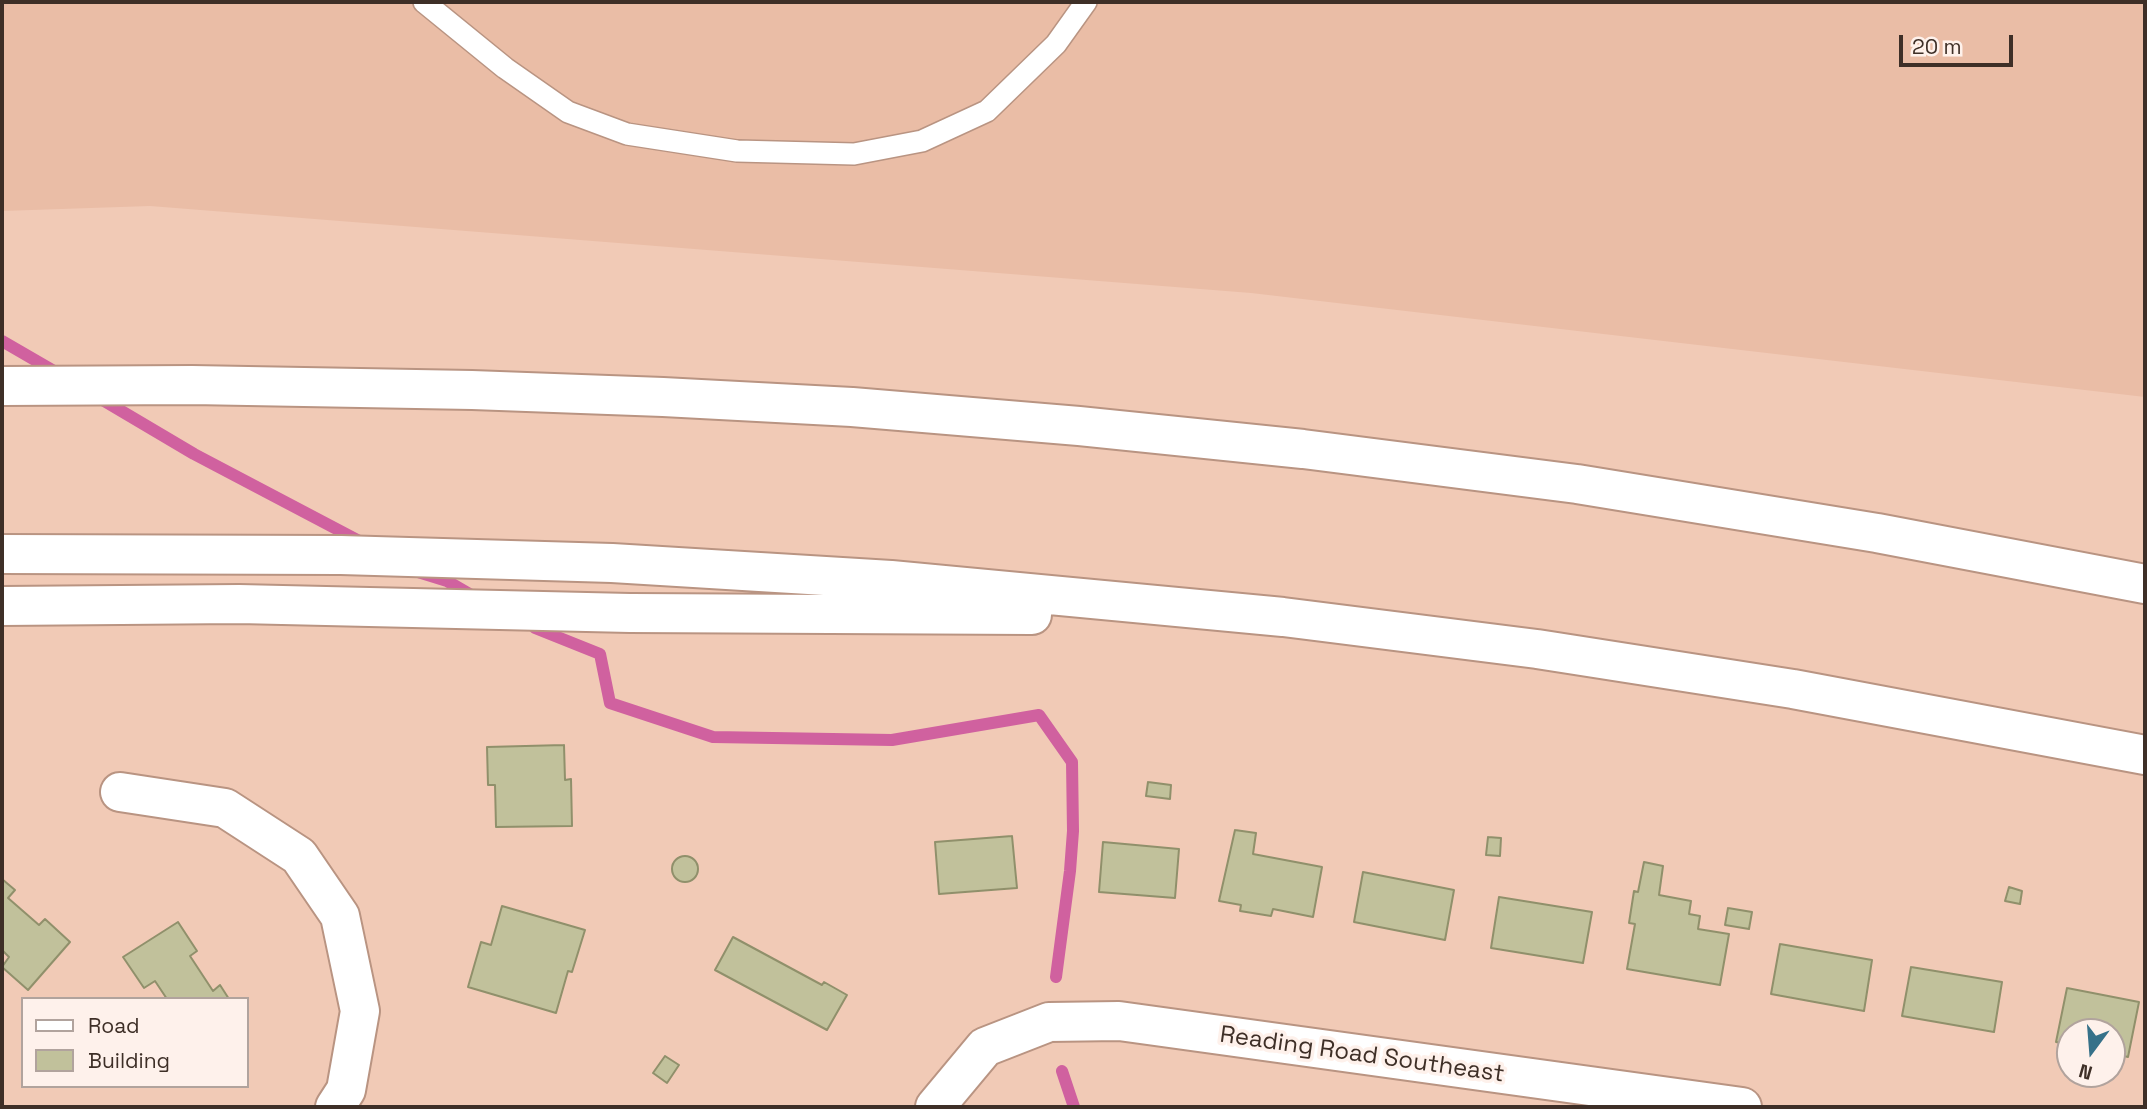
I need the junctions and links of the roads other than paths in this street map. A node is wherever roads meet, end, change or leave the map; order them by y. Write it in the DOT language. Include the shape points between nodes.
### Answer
graph roads {
  1 [pos="424,2"];
  2 [pos="1086,2"];
  3 [pos="2,386"];
  4 [pos="2,554"];
  5 [pos="2145,584"];
  6 [pos="2,606"];
  7 [pos="1283,617"];
  8 [pos="2145,755"];
  9 [pos="120,792"];
  10 [pos="335,1107"];
  11 [pos="935,1107"];
  12 [pos="1742,1107"];
  1 -- 2 [label="lane" via="568,112 626,134 737,151 853,154 922,141 987,111 1056,44"];
  3 -- 5 [label="main road" via="205,385 568,393 1079,426 1577,484 1877,533"];
  4 -- 7 [label="main road" via="341,555 612,563 891,580"];
  6 -- 7 [label="main road" via="239,604 630,613"];
  7 -- 8 [label="main road" via="1537,649 1793,689"];
  9 -- 10 [label="main road" via="225,808 299,856 340,916 360,1011 346,1090"];
  11 -- 12 [label="main road, Reading Road Southeast" via="985,1047 1049,1022 1119,1021"];
}
